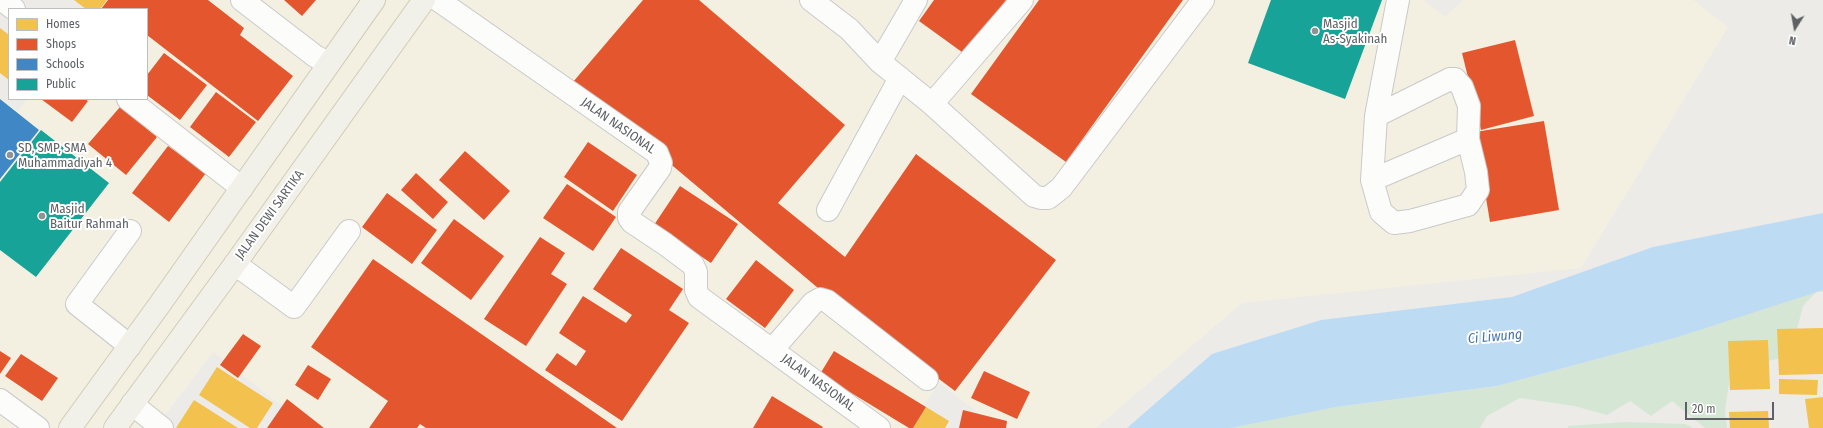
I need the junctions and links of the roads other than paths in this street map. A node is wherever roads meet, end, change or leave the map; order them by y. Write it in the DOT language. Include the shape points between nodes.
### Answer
graph roads {
  1 [pos="2,0"];
  2 [pos="242,0"];
  3 [pos="374,0"];
  4 [pos="424,0"];
  5 [pos="438,0"];
  6 [pos="812,0"];
  7 [pos="916,0"];
  8 [pos="1022,0"];
  9 [pos="1203,0"];
  10 [pos="1398,0"];
  11 [pos="13,8"];
  12 [pos="880,62"];
  13 [pos="328,63"];
  14 [pos="900,78"];
  15 [pos="129,100"];
  16 [pos="932,104"];
  17 [pos="1376,116"];
  18 [pos="1468,138"];
  19 [pos="1372,180"];
  20 [pos="242,188"];
  21 [pos="828,210"];
  22 [pos="130,231"];
  23 [pos="349,231"];
  24 [pos="236,264"];
  25 [pos="130,346"];
  26 [pos="772,350"];
  27 [pos="927,379"];
  28 [pos="0,400"];
  29 [pos="132,404"];
  30 [pos="38,428"];
  31 [pos="70,428"];
  32 [pos="115,428"];
  33 [pos="162,428"];
  34 [pos="879,428"];
  1 -- 11 [label="street"];
  2 -- 13 [label="street" via="315,56"];
  3 -- 13 [label="main road"];
  4 -- 24 [label="main road, JALAN DEWI SARTIKA"];
  5 -- 26 [label="street, JALAN NASIONAL" via="657,153 661,162 660,168 629,212 629,218 693,265 699,297"];
  6 -- 12 [label="street" via="849,29"];
  7 -- 12 [label="street"];
  8 -- 16 [label="street"];
  9 -- 16 [label="street" via="1061,188 1048,198 1034,196"];
  10 -- 17 [label="street"];
  12 -- 14 [label="street"];
  13 -- 20 [label="main road"];
  14 -- 16 [label="street"];
  14 -- 21 [label="street"];
  15 -- 20 [label="street"];
  17 -- 18 [label="street" via="1450,79 1455,79 1462,87 1469,106"];
  17 -- 19 [label="street"];
  18 -- 19 [label="street"];
  18 -- 19 [label="street" via="1478,190 1468,206 1394,223 1381,212"];
  20 -- 25 [label="main road"];
  22 -- 25 [label="street" via="77,304"];
  23 -- 24 [label="street" via="294,307"];
  24 -- 29 [label="main road, JALAN DEWI SARTIKA"];
  25 -- 31 [label="main road"];
  26 -- 27 [label="street" via="813,303 820,299 827,301"];
  26 -- 34 [label="street, JALAN NASIONAL"];
  28 -- 30 [label="street"];
  29 -- 32 [label="main road, JALAN DEWI SARTIKA"];
  29 -- 33 [label="street"];
}
